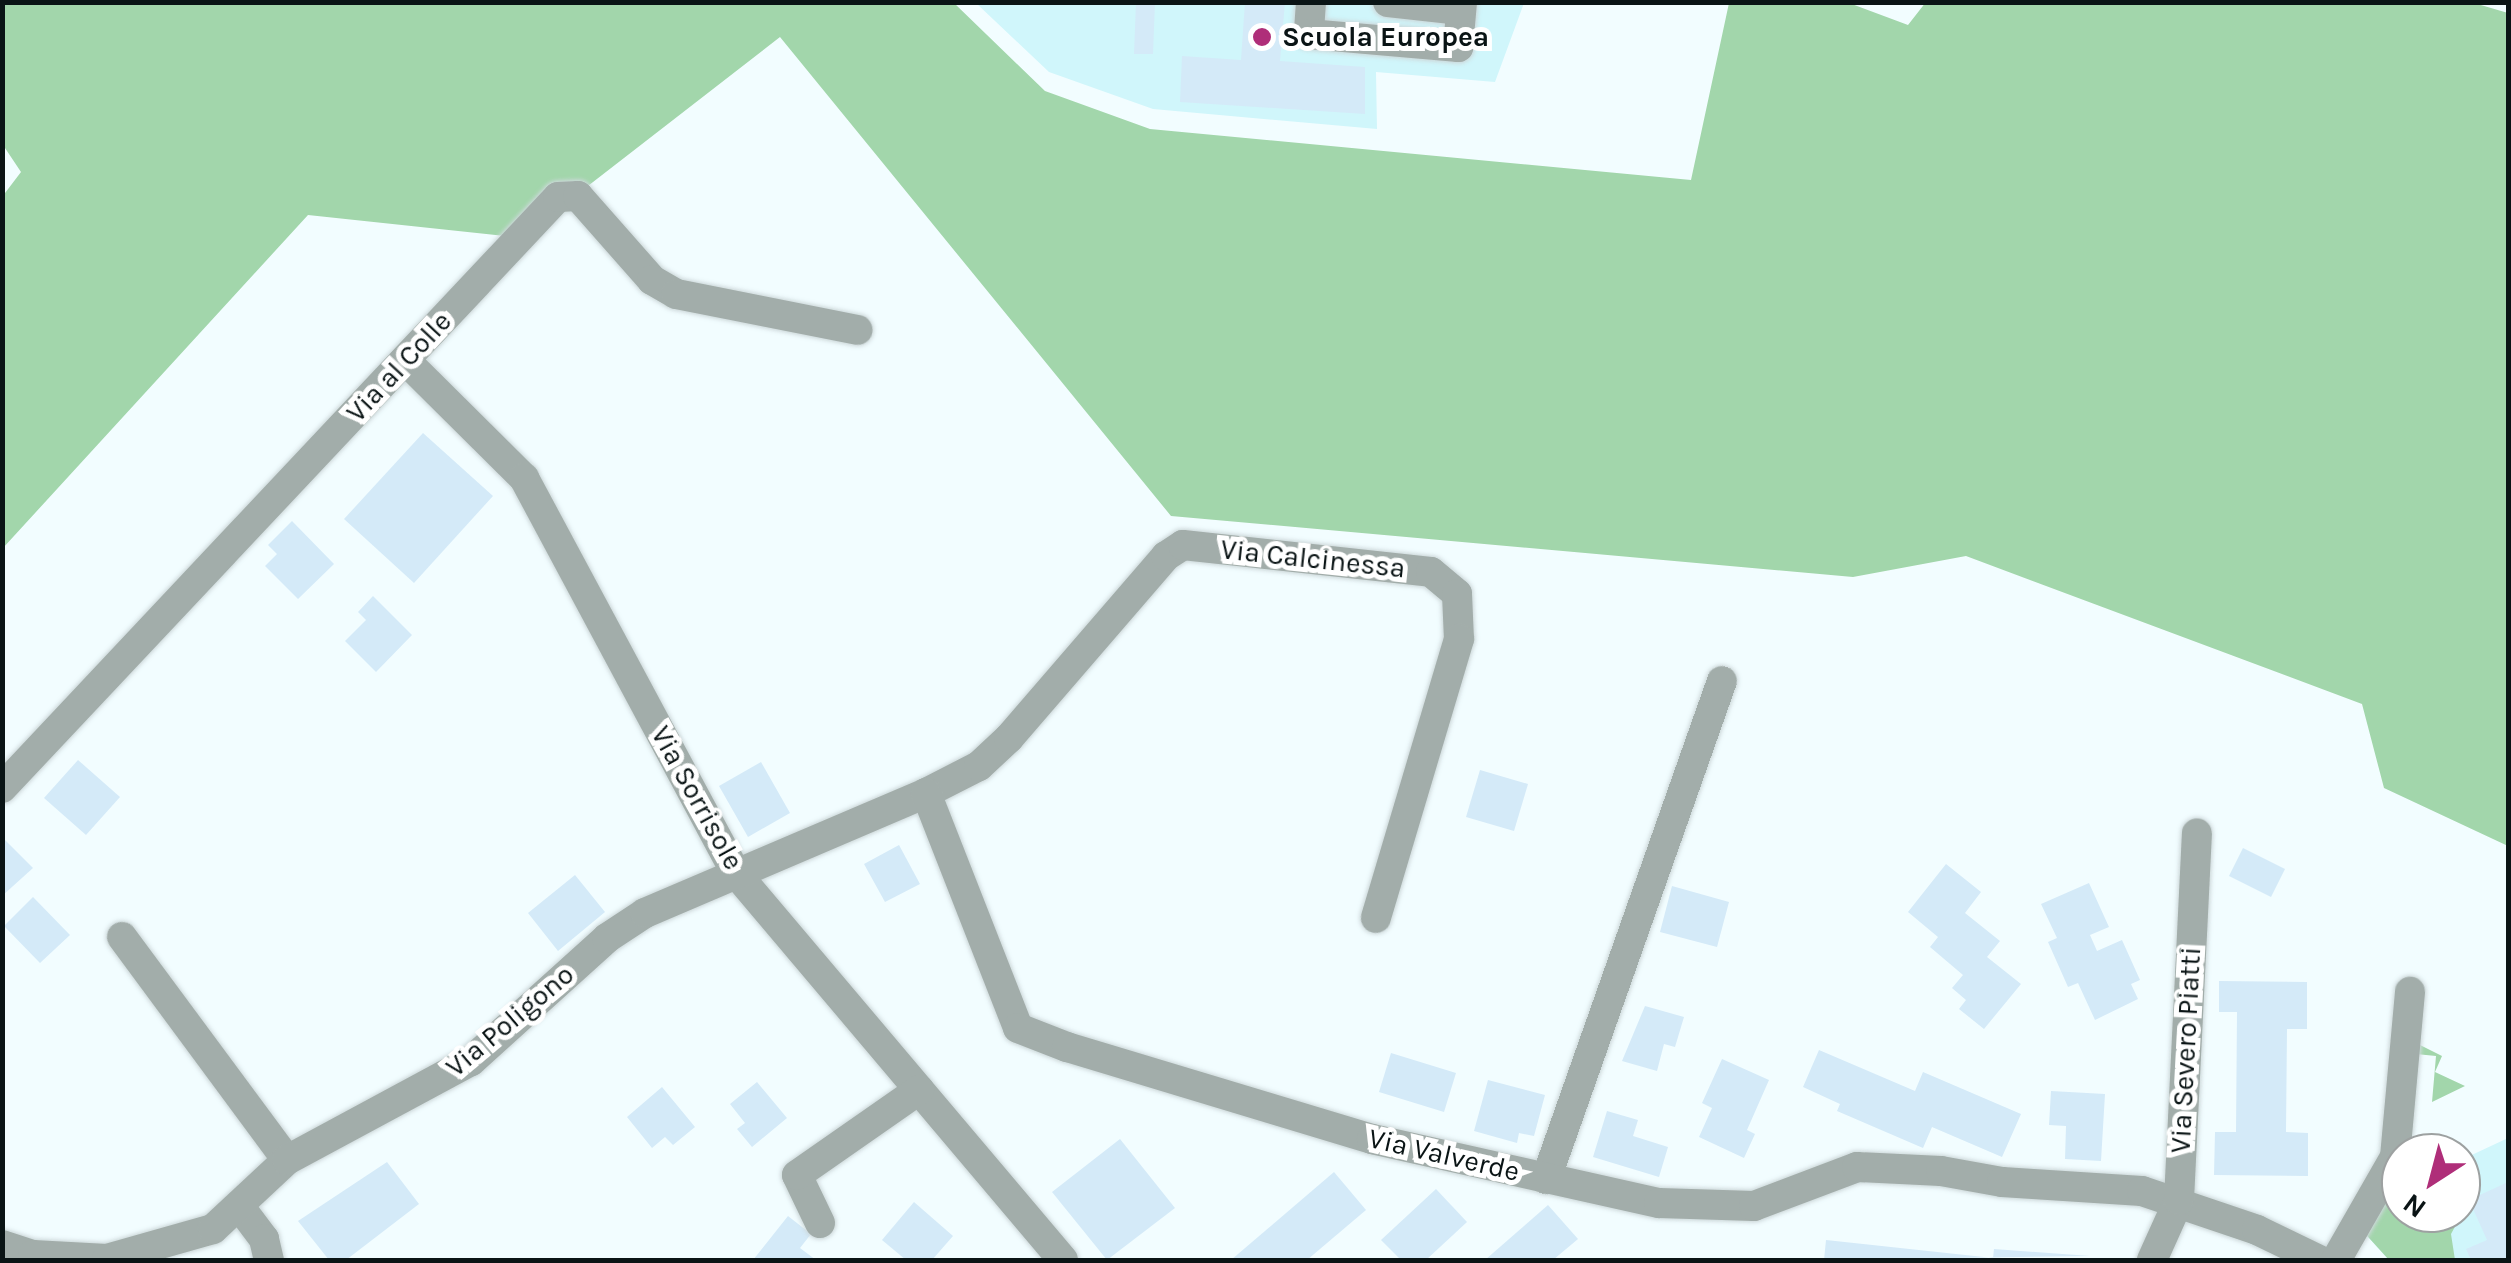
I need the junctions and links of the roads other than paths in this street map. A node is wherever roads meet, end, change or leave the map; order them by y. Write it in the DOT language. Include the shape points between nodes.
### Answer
graph roads {
  1 [pos="1312,2"];
  2 [pos="1388,2"];
  3 [pos="1462,6"];
  4 [pos="858,330"];
  5 [pos="405,360"];
  6 [pos="1722,681"];
  7 [pos="2,788"];
  8 [pos="926,792"];
  9 [pos="2196,833"];
  10 [pos="735,872"];
  11 [pos="1376,918"];
  12 [pos="122,937"];
  13 [pos="2410,992"];
  14 [pos="919,1090"];
  15 [pos="287,1160"];
  16 [pos="1546,1179"];
  17 [pos="2180,1200"];
  18 [pos="240,1207"];
  19 [pos="820,1224"];
  20 [pos="2,1246"];
  21 [pos="269,1260"];
  22 [pos="1063,1260"];
  23 [pos="2152,1260"];
  24 [pos="2319,1260"];
  25 [pos="2336,1260"];
  1 -- 3 [label="street" via="1309,34 1458,47"];
  2 -- 3 [label="street"];
  4 -- 5 [label="street, Via al Colle" via="676,294 652,280 578,196 558,197"];
  5 -- 7 [label="street, Via al Colle"];
  5 -- 10 [label="street, Via Sorrisole" via="524,478"];
  6 -- 16 [label="street"];
  8 -- 10 [label="street"];
  8 -- 11 [label="street, Via Calcinessa" via="979,766 1009,738 1166,556 1184,545 1431,572 1457,594 1459,638"];
  8 -- 16 [label="street, Via Valverde" via="1018,1028 1372,1139"];
  9 -- 17 [label="street, Via Severo Piatti"];
  10 -- 14 [label="street, Via Sorrisole"];
  10 -- 15 [label="street, Via Poligono" via="645,912 607,938 471,1061"];
  12 -- 15 [label="street"];
  13 -- 25 [label="street" via="2395,1156"];
  14 -- 19 [label="street" via="797,1176"];
  14 -- 22 [label="street, Via Sorrisole"];
  15 -- 18 [label="street, Via Poligono"];
  16 -- 17 [label="street, Via Valverde" via="1708,1208 1754,1206 1857,1168 1941,1170"];
  17 -- 23 [label="street, Via Severo Piatti"];
  17 -- 24 [label="street, Via Valverde"];
  18 -- 20 [label="street, Via Poligono" via="213,1229 107,1259"];
  18 -- 21 [label="street" via="264,1239"];
}
